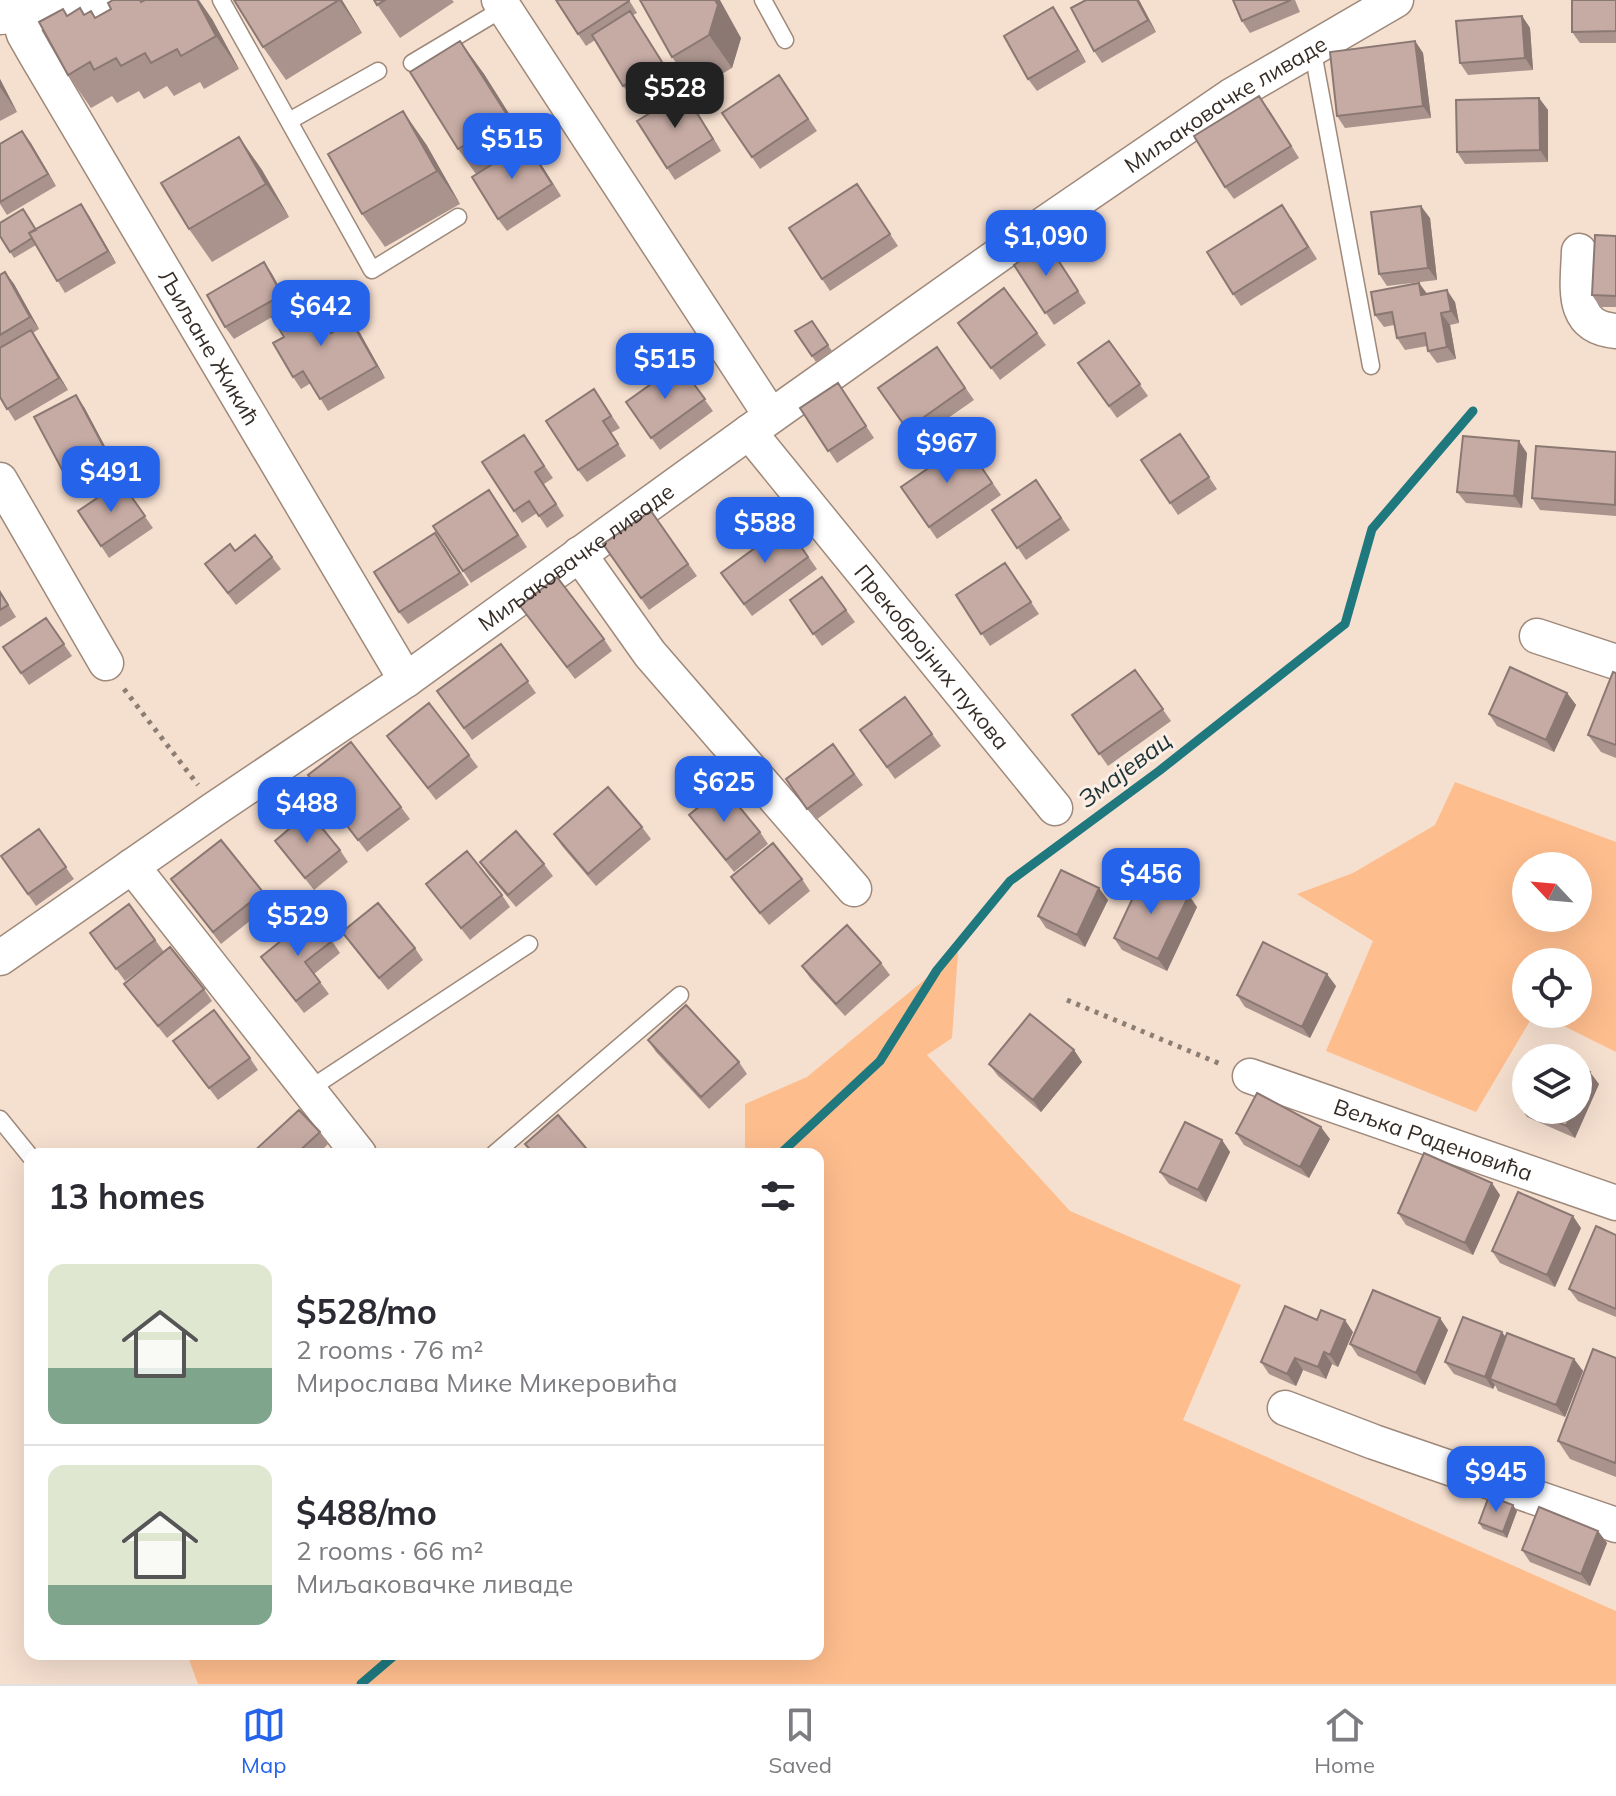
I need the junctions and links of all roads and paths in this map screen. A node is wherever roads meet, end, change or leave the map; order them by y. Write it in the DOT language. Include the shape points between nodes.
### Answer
graph roads {
  1 [pos="118,0"];
  2 [pos="221,0"];
  3 [pos="763,0"];
  4 [pos="1396,0"];
  5 [pos="502,4"];
  6 [pos="9,12"];
  7 [pos="785,40"];
  8 [pos="1312,47"];
  9 [pos="412,63"];
  10 [pos="378,71"];
  11 [pos="289,121"];
  12 [pos="458,217"];
  13 [pos="1579,251"];
  14 [pos="1616,331"];
  15 [pos="1371,366"];
  16 [pos="760,424"];
  17 [pos="0,480"];
  18 [pos="579,554"];
  19 [pos="1537,636"];
  20 [pos="1616,662"];
  21 [pos="106,663"];
  22 [pos="406,680"];
  23 [pos="1055,808"];
  24 [pos="213,810"];
  25 [pos="132,866"];
  26 [pos="854,889"];
  27 [pos="529,944"];
  28 [pos="0,958"];
  29 [pos="680,995"];
  30 [pos="1067,1000"];
  31 [pos="1250,1076"];
  32 [pos="308,1090"];
  33 [pos="0,1119"];
  34 [pos="354,1148"];
  35 [pos="501,1148"];
  36 [pos="24,1149"];
  37 [pos="1616,1203"];
  38 [pos="1285,1408"];
  39 [pos="1616,1525"];
  1 -- 6 [label="street"];
  2 -- 11 [label="lane"];
  3 -- 7 [label="lane"];
  4 -- 8 [label="street, Миљаковачке ливаде"];
  5 -- 9 [label="lane"];
  5 -- 16 [label="street, Прекобројних пукова"];
  6 -- 22 [label="street, Љиљане Жикић"];
  8 -- 15 [label="lane"];
  8 -- 16 [label="street, Миљаковачке ливаде" via="1011,246"];
  10 -- 11 [label="lane"];
  11 -- 12 [label="lane" via="330,182 372,270"];
  13 -- 14 [label="street" via="1582,311 1599,330"];
  16 -- 18 [label="street, Миљаковачке ливаде"];
  16 -- 23 [label="street, Прекобројних пукова"];
  17 -- 21 [label="street"];
  18 -- 22 [label="street, Миљаковачке ливаде"];
  18 -- 26 [label="street" via="650,654"];
  19 -- 20 [label="street"];
  21 -- 24 [label="path"];
  22 -- 24 [label="street, Миљаковачке ливаде"];
  24 -- 25 [label="street, Миљаковачке ливаде"];
  25 -- 28 [label="street, Миљаковачке ливаде"];
  25 -- 32 [label="street"];
  27 -- 32 [label="lane"];
  29 -- 35 [label="lane"];
  30 -- 31 [label="path"];
  31 -- 37 [label="street, Вељка Раденовића"];
  32 -- 34 [label="street"];
  33 -- 36 [label="lane"];
  38 -- 39 [label="street"];
}
